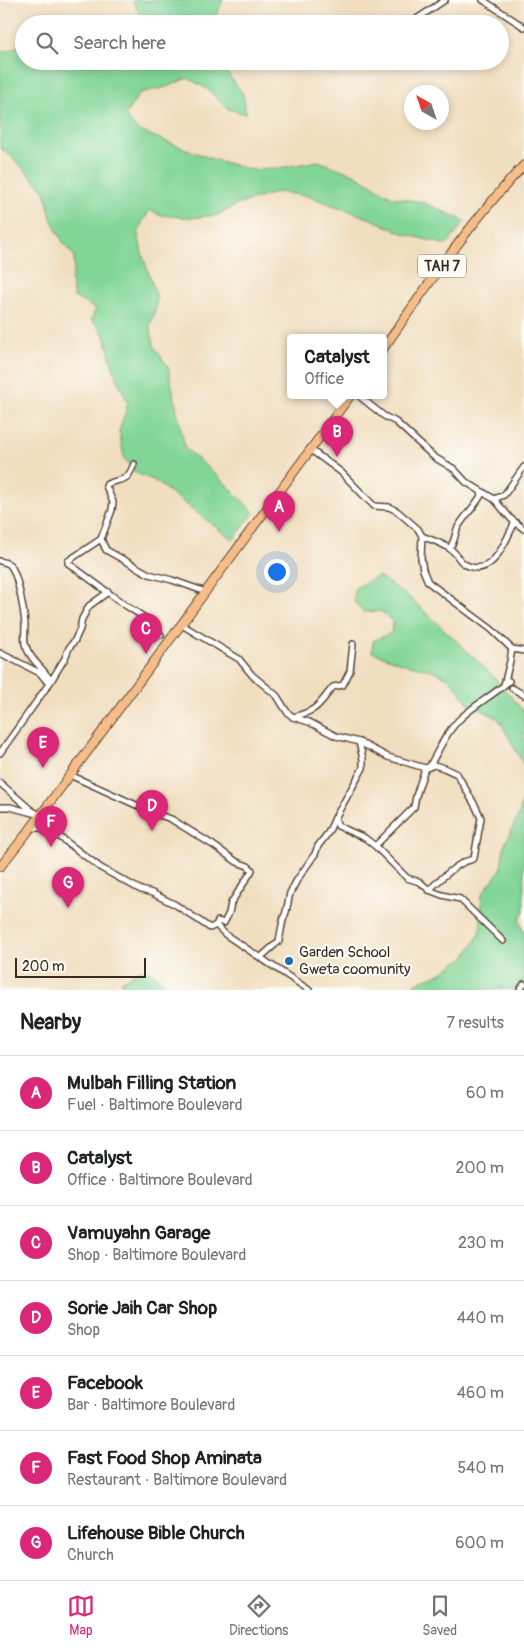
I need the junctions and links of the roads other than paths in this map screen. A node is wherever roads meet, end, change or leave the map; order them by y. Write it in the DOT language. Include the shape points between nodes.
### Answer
graph roads {
  1 [pos="445,0"];
  2 [pos="483,0"];
  3 [pos="422,15"];
  4 [pos="506,15"];
  5 [pos="509,17"];
  6 [pos="524,27"];
  7 [pos="524,164"];
  8 [pos="387,343"];
  9 [pos="348,399"];
  10 [pos="363,399"];
  11 [pos="311,450"];
  12 [pos="134,464"];
  13 [pos="524,467"];
  14 [pos="483,492"];
  15 [pos="494,499"];
  16 [pos="515,522"];
  17 [pos="524,529"];
  18 [pos="422,536"];
  19 [pos="101,539"];
  20 [pos="450,548"];
  21 [pos="0,561"];
  22 [pos="108,592"];
  23 [pos="206,592"];
  24 [pos="182,625"];
  25 [pos="161,635"];
  26 [pos="353,644"];
  27 [pos="512,649"];
  28 [pos="524,651"];
  29 [pos="0,653"];
  30 [pos="50,683"];
  31 [pos="512,688"];
  32 [pos="524,695"];
  33 [pos="293,717"];
  34 [pos="359,742"];
  35 [pos="0,753"];
  36 [pos="427,767"];
  37 [pos="70,775"];
  38 [pos="0,783"];
  39 [pos="0,807"];
  40 [pos="40,815"];
  41 [pos="335,818"];
  42 [pos="32,828"];
  43 [pos="375,846"];
  44 [pos="0,867"];
  45 [pos="429,890"];
  46 [pos="216,925"];
  47 [pos="503,941"];
  48 [pos="261,957"];
  49 [pos="524,984"];
  50 [pos="310,990"];
  51 [pos="520,990"];
  1 -- 3 [label="street"];
  2 -- 4 [label="street"];
  5 -- 6 [label="street"];
  7 -- 8 [label="highway, TAH 7" via="437,271"];
  9 -- 11 [label="highway"];
  10 -- 14 [label="street"];
  11 -- 18 [label="street" via="341,472 374,506 397,511"];
  11 -- 23 [label="highway"];
  12 -- 19 [label="street" via="129,476 106,486 113,502"];
  13 -- 15 [label="street" via="504,495"];
  14 -- 15 [label="street"];
  14 -- 20 [label="street" via="458,529"];
  15 -- 16 [label="street"];
  16 -- 17 [label="street"];
  16 -- 20 [label="street" via="498,555 482,568 463,563"];
  18 -- 20 [label="street"];
  18 -- 27 [label="street" via="421,558 428,582 491,629"];
  19 -- 22 [label="street" via="68,563"];
  19 -- 23 [label="street" via="106,550 149,574"];
  21 -- 30 [label="street" via="10,564 17,577 25,643 33,661 48,675"];
  22 -- 25 [label="street" via="154,624"];
  22 -- 30 [label="street" via="89,606 66,658"];
  23 -- 24 [label="highway"];
  24 -- 33 [label="street" via="239,660 277,696"];
  24 -- 37 [label="highway"];
  26 -- 33 [label="street" via="350,671 343,685 333,687 320,705 308,713"];
  27 -- 28 [label="street"];
  27 -- 36 [label="street" via="506,683 460,718"];
  29 -- 30 [label="street" via="40,673"];
  30 -- 35 [label="street"];
  31 -- 32 [label="street"];
  33 -- 34 [label="street" via="336,736"];
  34 -- 36 [label="street" via="388,757"];
  34 -- 41 [label="street" via="362,768"];
  36 -- 43 [label="street" via="414,808"];
  36 -- 45 [label="street" via="434,765 457,774 481,818 474,858 449,872"];
  37 -- 40 [label="highway"];
  37 -- 46 [label="street" via="171,819 252,870 231,903 224,923"];
  38 -- 40 [label="street"];
  39 -- 40 [label="street"];
  40 -- 42 [label="highway"];
  41 -- 43 [label="street" via="338,826"];
  41 -- 48 [label="street" via="290,893 279,941"];
  42 -- 44 [label="highway"];
  42 -- 46 [label="street" via="48,828 101,868 176,905 210,928"];
  43 -- 45 [label="street" via="407,878 420,882"];
  45 -- 47 [label="street" via="460,899"];
  46 -- 48 [label="street"];
  48 -- 50 [label="street"];
  49 -- 51 [label="street"];
}
